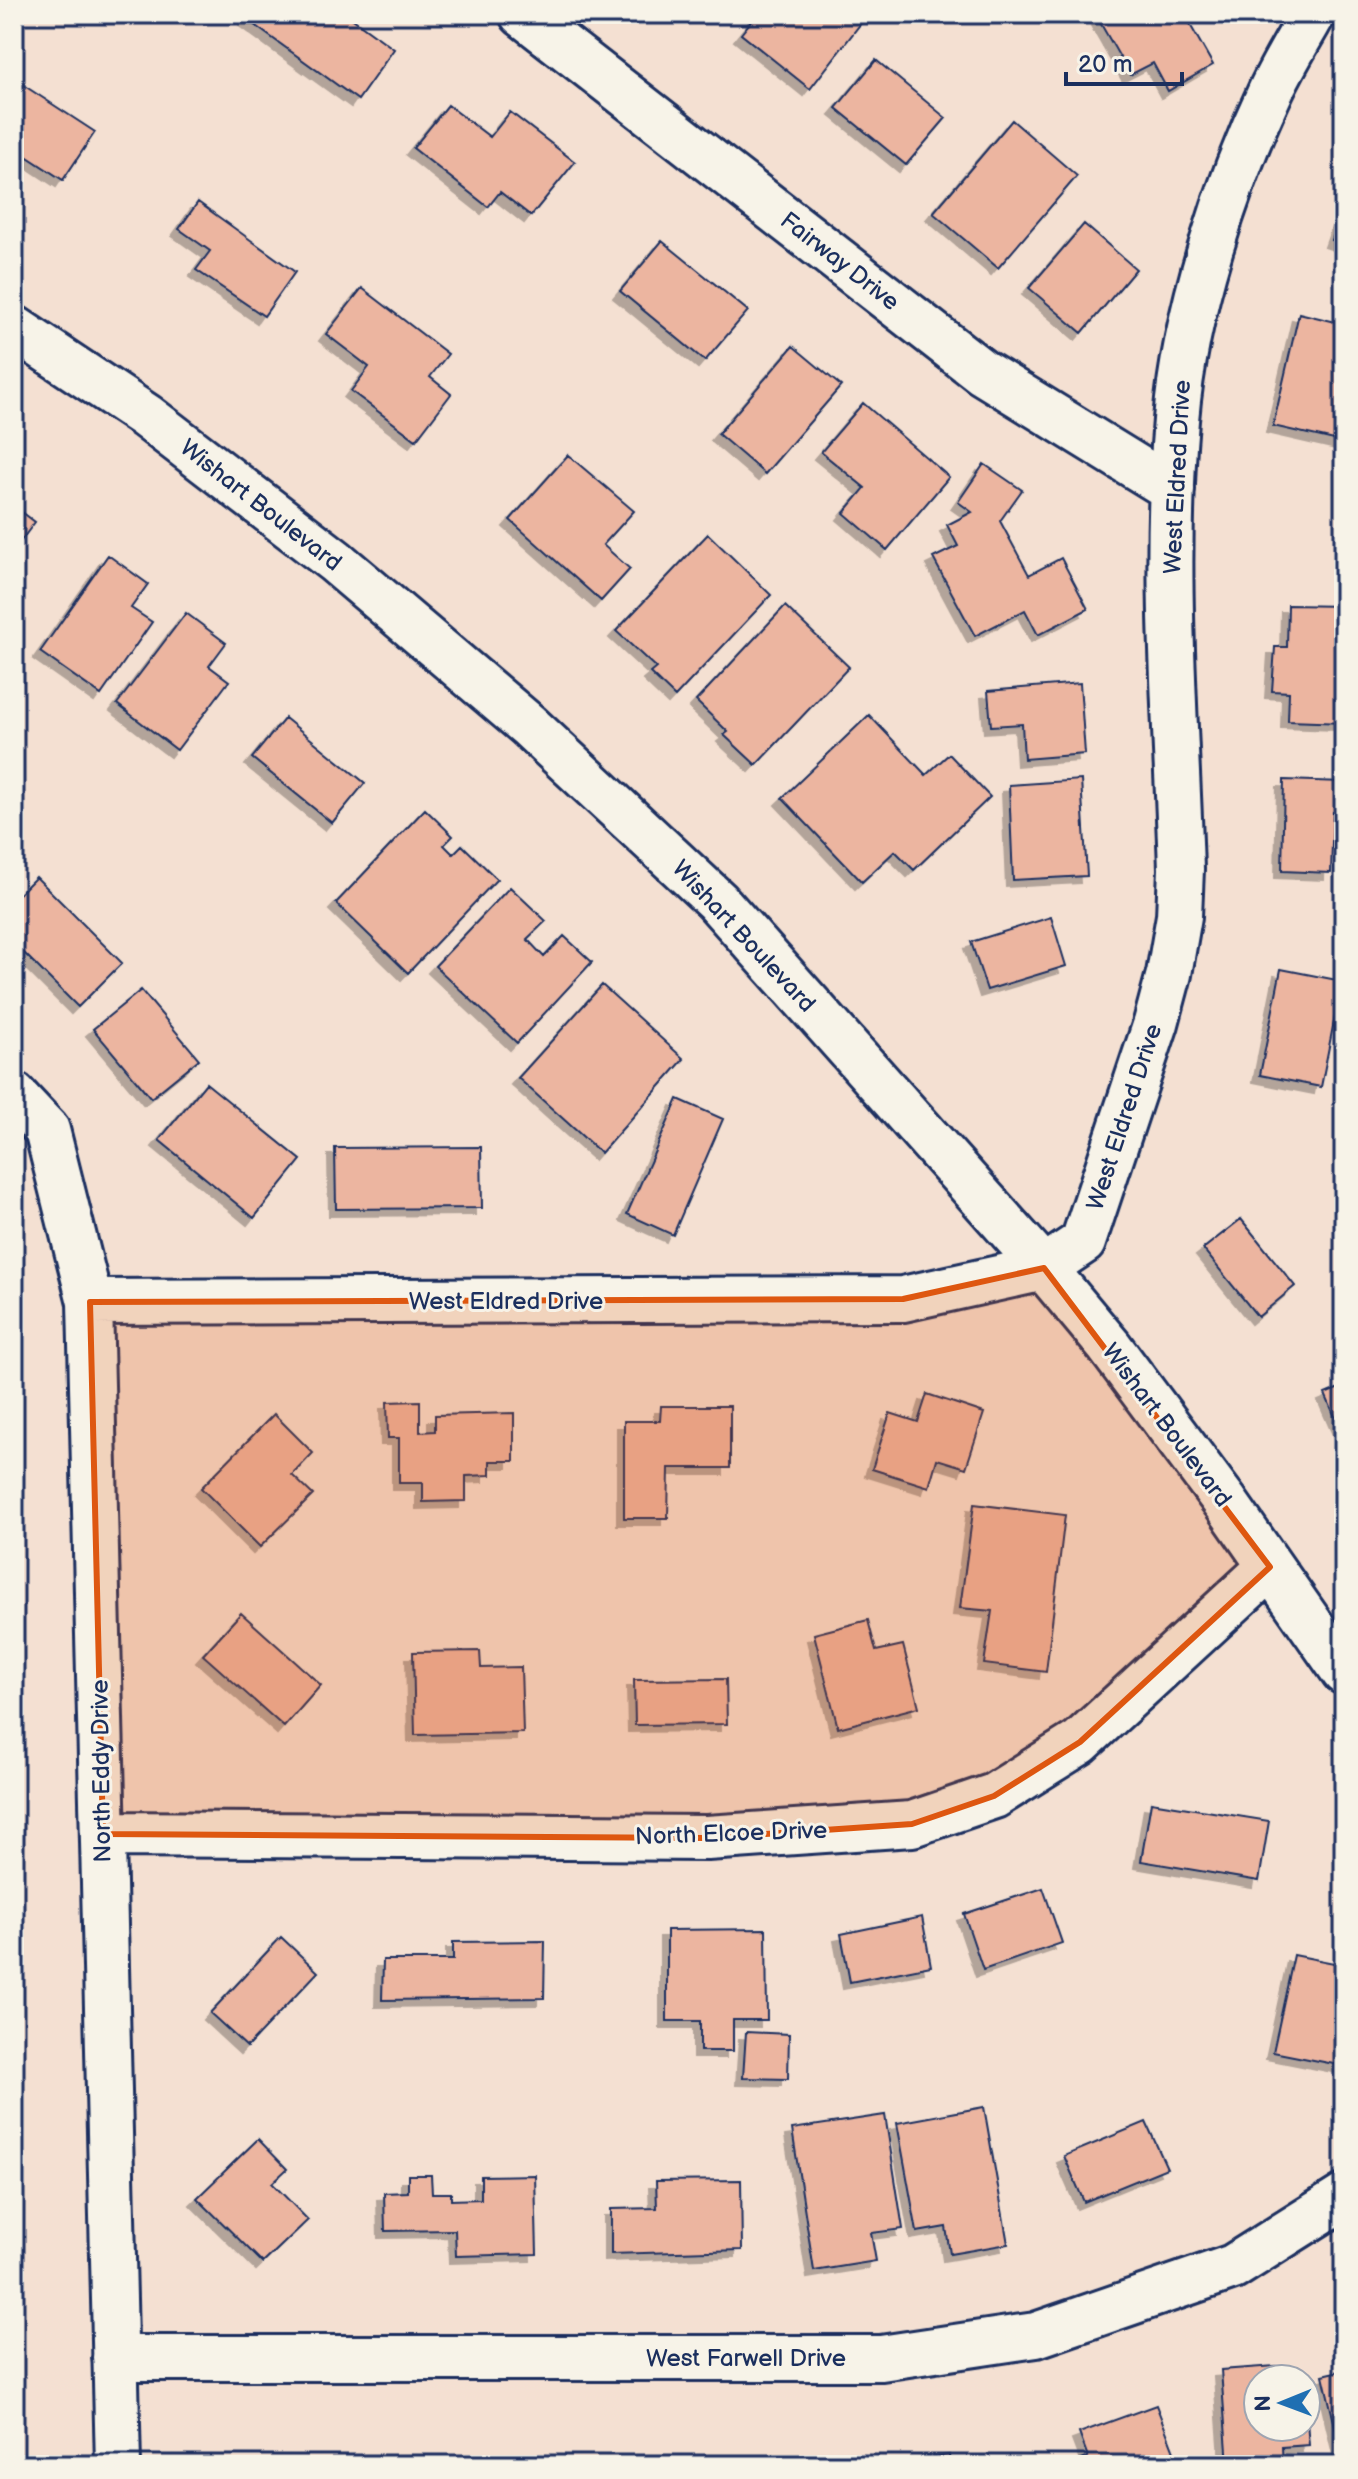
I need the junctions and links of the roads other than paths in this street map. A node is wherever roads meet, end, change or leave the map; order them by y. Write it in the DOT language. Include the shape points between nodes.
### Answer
graph roads {
  1 [pos="522,14"];
  2 [pos="1313,14"];
  3 [pos="14,328"];
  4 [pos="1172,489"];
  5 [pos="14,1095"];
  6 [pos="1044,1268"];
  7 [pos="90,1302"];
  8 [pos="1270,1567"];
  9 [pos="1344,1672"];
  10 [pos="103,1834"];
  11 [pos="1344,2197"];
  12 [pos="115,2358"];
  13 [pos="118,2465"];
  1 -- 4 [label="street, Fairway Drive" via="982,372"];
  2 -- 4 [label="street, West Eldred Drive" via="1246,147 1202,282 1176,417"];
  3 -- 6 [label="street, Wishart Boulevard" via="146,416 323,552 528,725 717,901"];
  4 -- 6 [label="street, West Eldred Drive" via="1179,916 1156,1023 1083,1242"];
  5 -- 7 [label="street, North Eddy Drive" via="47,1130"];
  6 -- 7 [label="street, West Eldred Drive" via="903,1299"];
  6 -- 8 [label="street, Wishart Boulevard" via="1109,1346"];
  7 -- 10 [label="street, North Eddy Drive"];
  8 -- 9 [label="street, Wishart Boulevard"];
  8 -- 10 [label="street, North Elcoe Drive" via="1080,1742 994,1796 912,1824 707,1838"];
  10 -- 12 [label="street, North Eddy Drive"];
  11 -- 12 [label="street, West Farwell Drive" via="1219,2272 1036,2335 881,2358"];
  12 -- 13 [label="street, North Eddy Drive"];
}
